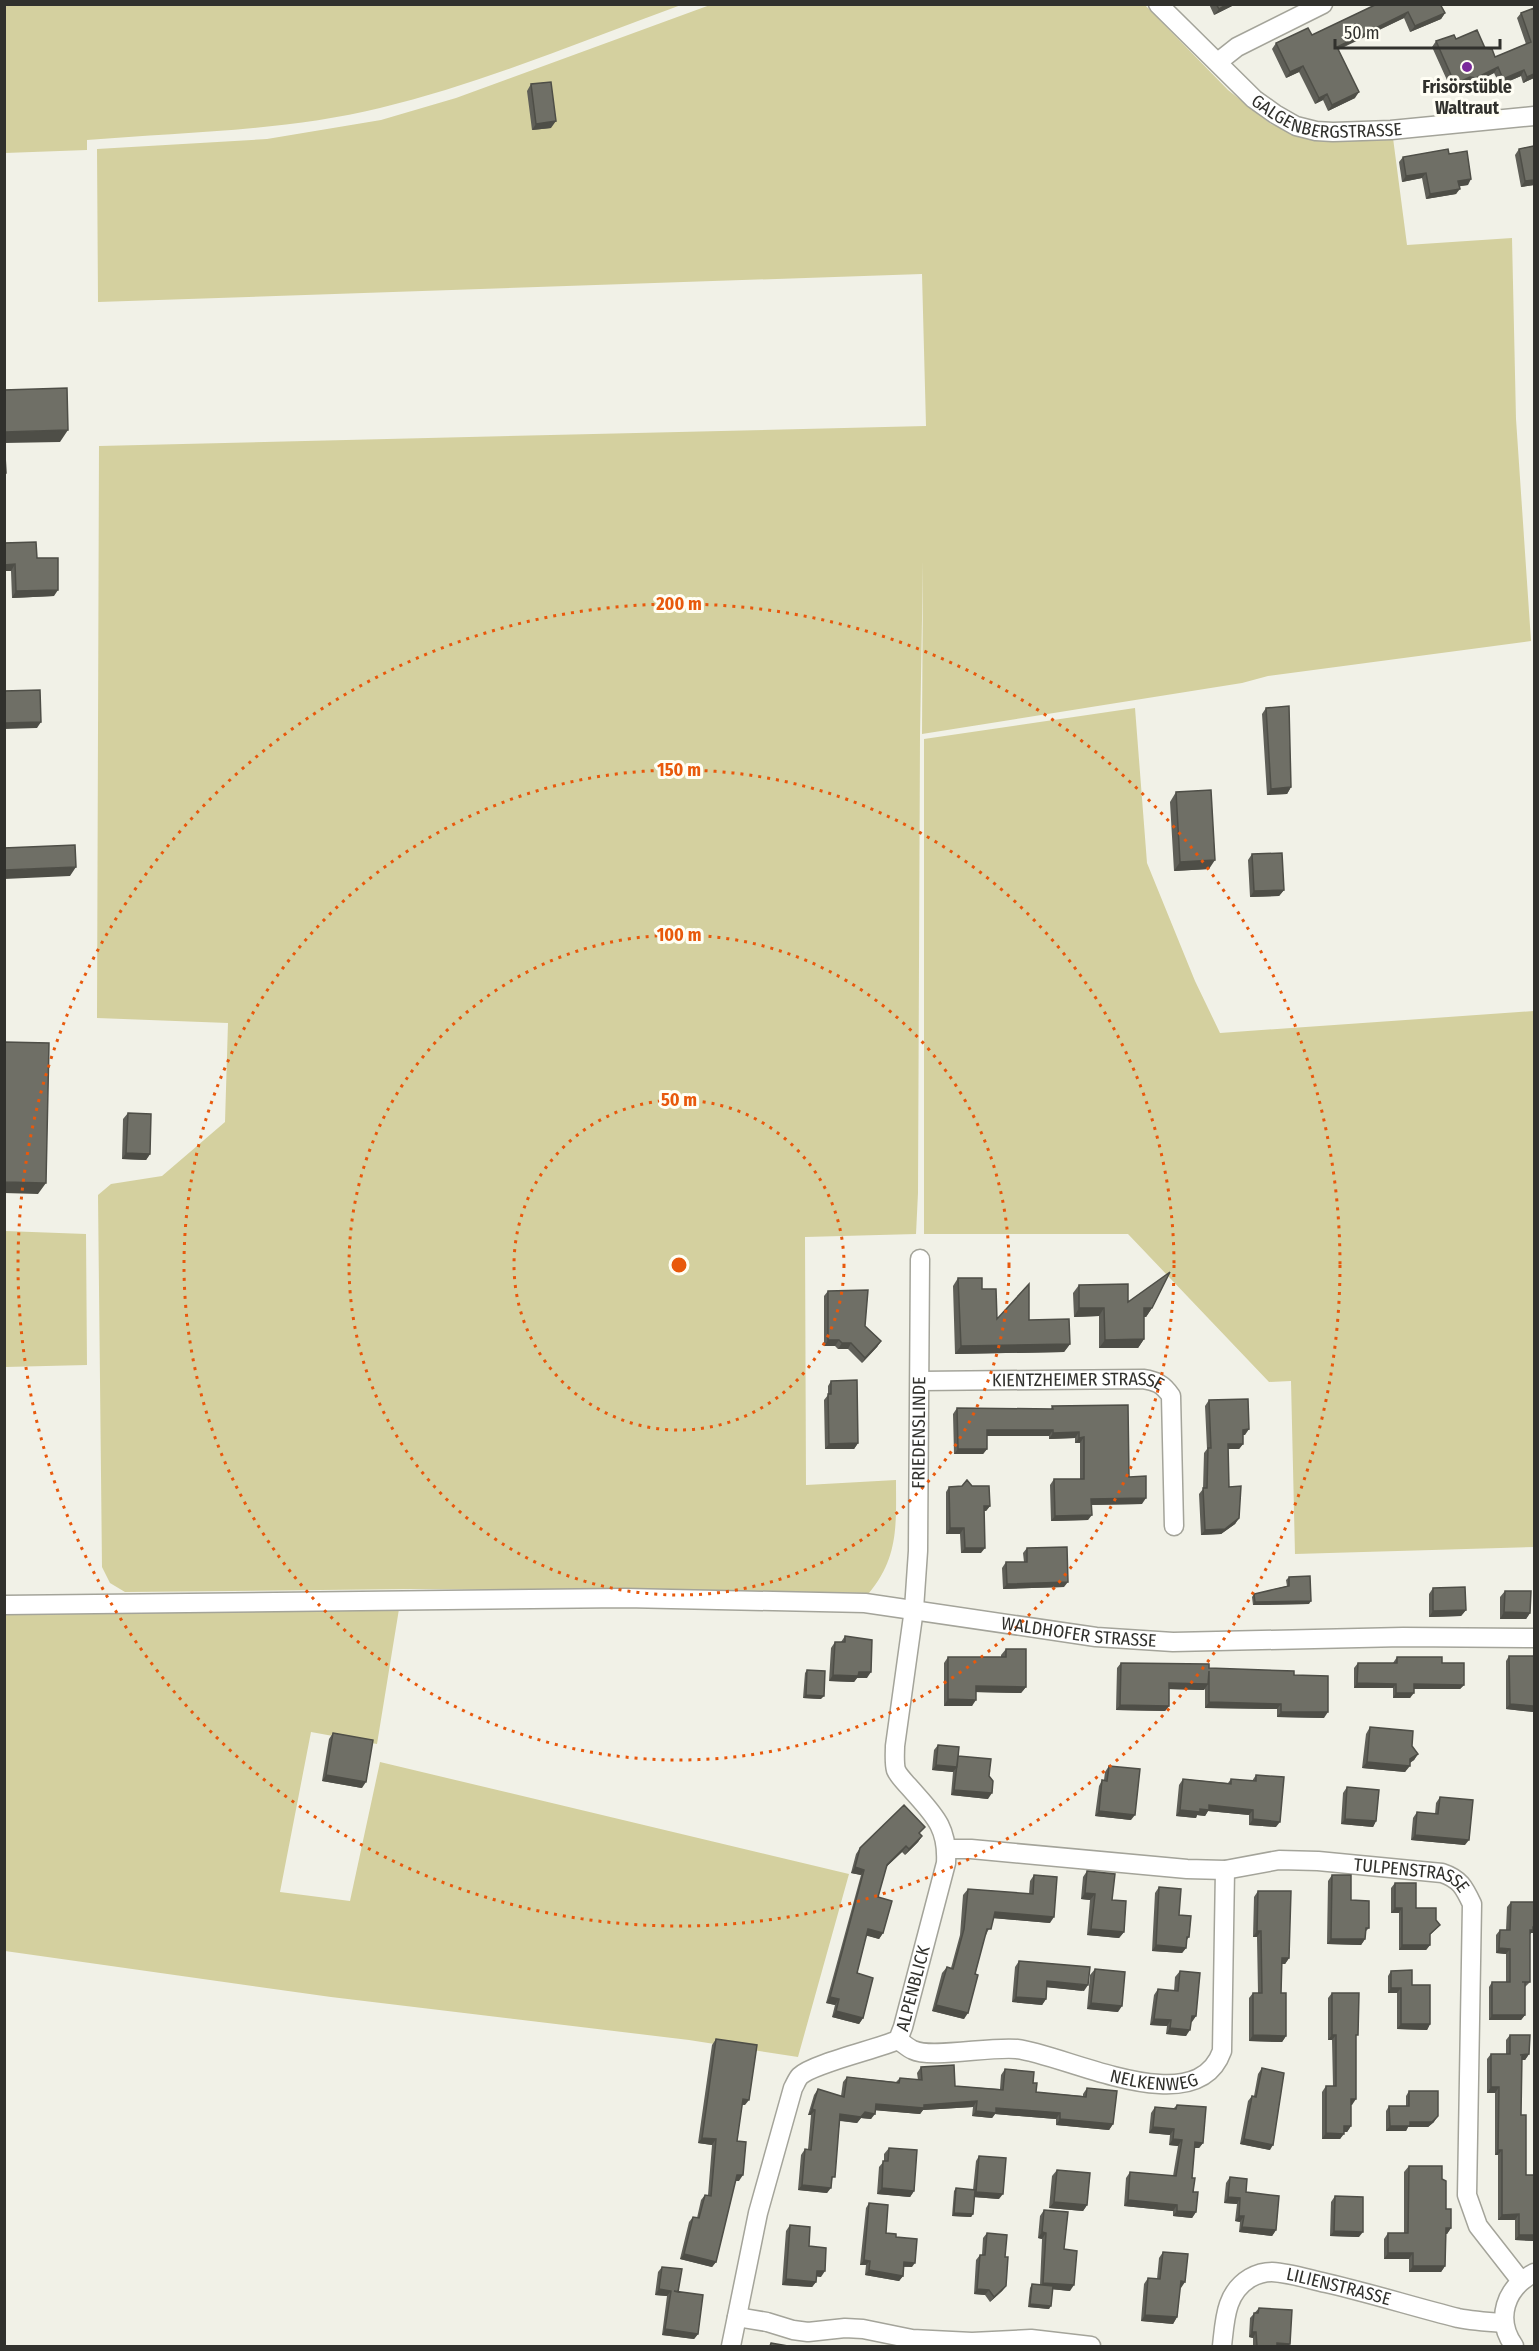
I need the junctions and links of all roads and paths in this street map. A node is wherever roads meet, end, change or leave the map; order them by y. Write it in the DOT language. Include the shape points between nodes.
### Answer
graph roads {
  1 [pos="1158,4"];
  2 [pos="1323,4"];
  3 [pos="1218,62"];
  4 [pos="1534,116"];
  5 [pos="920,1258"];
  6 [pos="920,1381"];
  7 [pos="1174,1526"];
  8 [pos="4,1605"];
  9 [pos="914,1609"];
  10 [pos="1534,1638"];
  11 [pos="947,1849"];
  12 [pos="1225,1870"];
  13 [pos="898,2040"];
  14 [pos="1528,2277"];
  15 [pos="737,2317"];
  16 [pos="1504,2323"];
  17 [pos="731,2346"];
  18 [pos="1091,2346"];
  19 [pos="1222,2346"];
  20 [pos="1514,2346"];
  1 -- 3 [label="street, GALGENBERGSTRASSE"];
  2 -- 3 [label="street" via="1238,47"];
  3 -- 4 [label="street, GALGENBERGSTRASSE" via="1254,99 1275,114 1296,126 1316,131 1391,130"];
  5 -- 6 [label="street, FRIEDENSLINDE"];
  6 -- 7 [label="street, KIENTZHEIMER STRASSE" via="1155,1381 1171,1396"];
  6 -- 9 [label="street, FRIEDENSLINDE"];
  8 -- 9 [label="street, WALDHOFER STRASSE" via="625,1598 865,1603"];
  9 -- 10 [label="street, WALDHOFER STRASSE" via="1096,1637 1173,1642"];
  9 -- 11 [label="street, ALPENBLICK" via="895,1746 896,1770 938,1819"];
  11 -- 12 [label="street, TULPENSTRASSE"];
  11 -- 13 [label="street, ALPENBLICK"];
  12 -- 13 [label="street, NELKENWEG" via="1222,2051 1210,2070 1191,2080 1171,2085 1129,2082 1056,2057 1015,2049 925,2053"];
  12 -- 14 [label="street, TULPENSTRASSE" via="1279,1860 1318,1861 1442,1873 1463,1884 1472,1904 1467,2195 1478,2226"];
  13 -- 15 [label="street, ALPENBLICK" via="814,2068 800,2076 793,2088 758,2213"];
  14 -- 16 [label="street" via="1507,2299"];
  15 -- 17 [label="street, ALPENBLICK"];
  15 -- 18 [label="street" via="808,2332 845,2328 912,2339 1031,2339"];
  16 -- 19 [label="street, LILIENSTRASSE" via="1462,2319 1269,2272 1249,2278 1231,2298"];
  16 -- 20 [label="street"];
}
